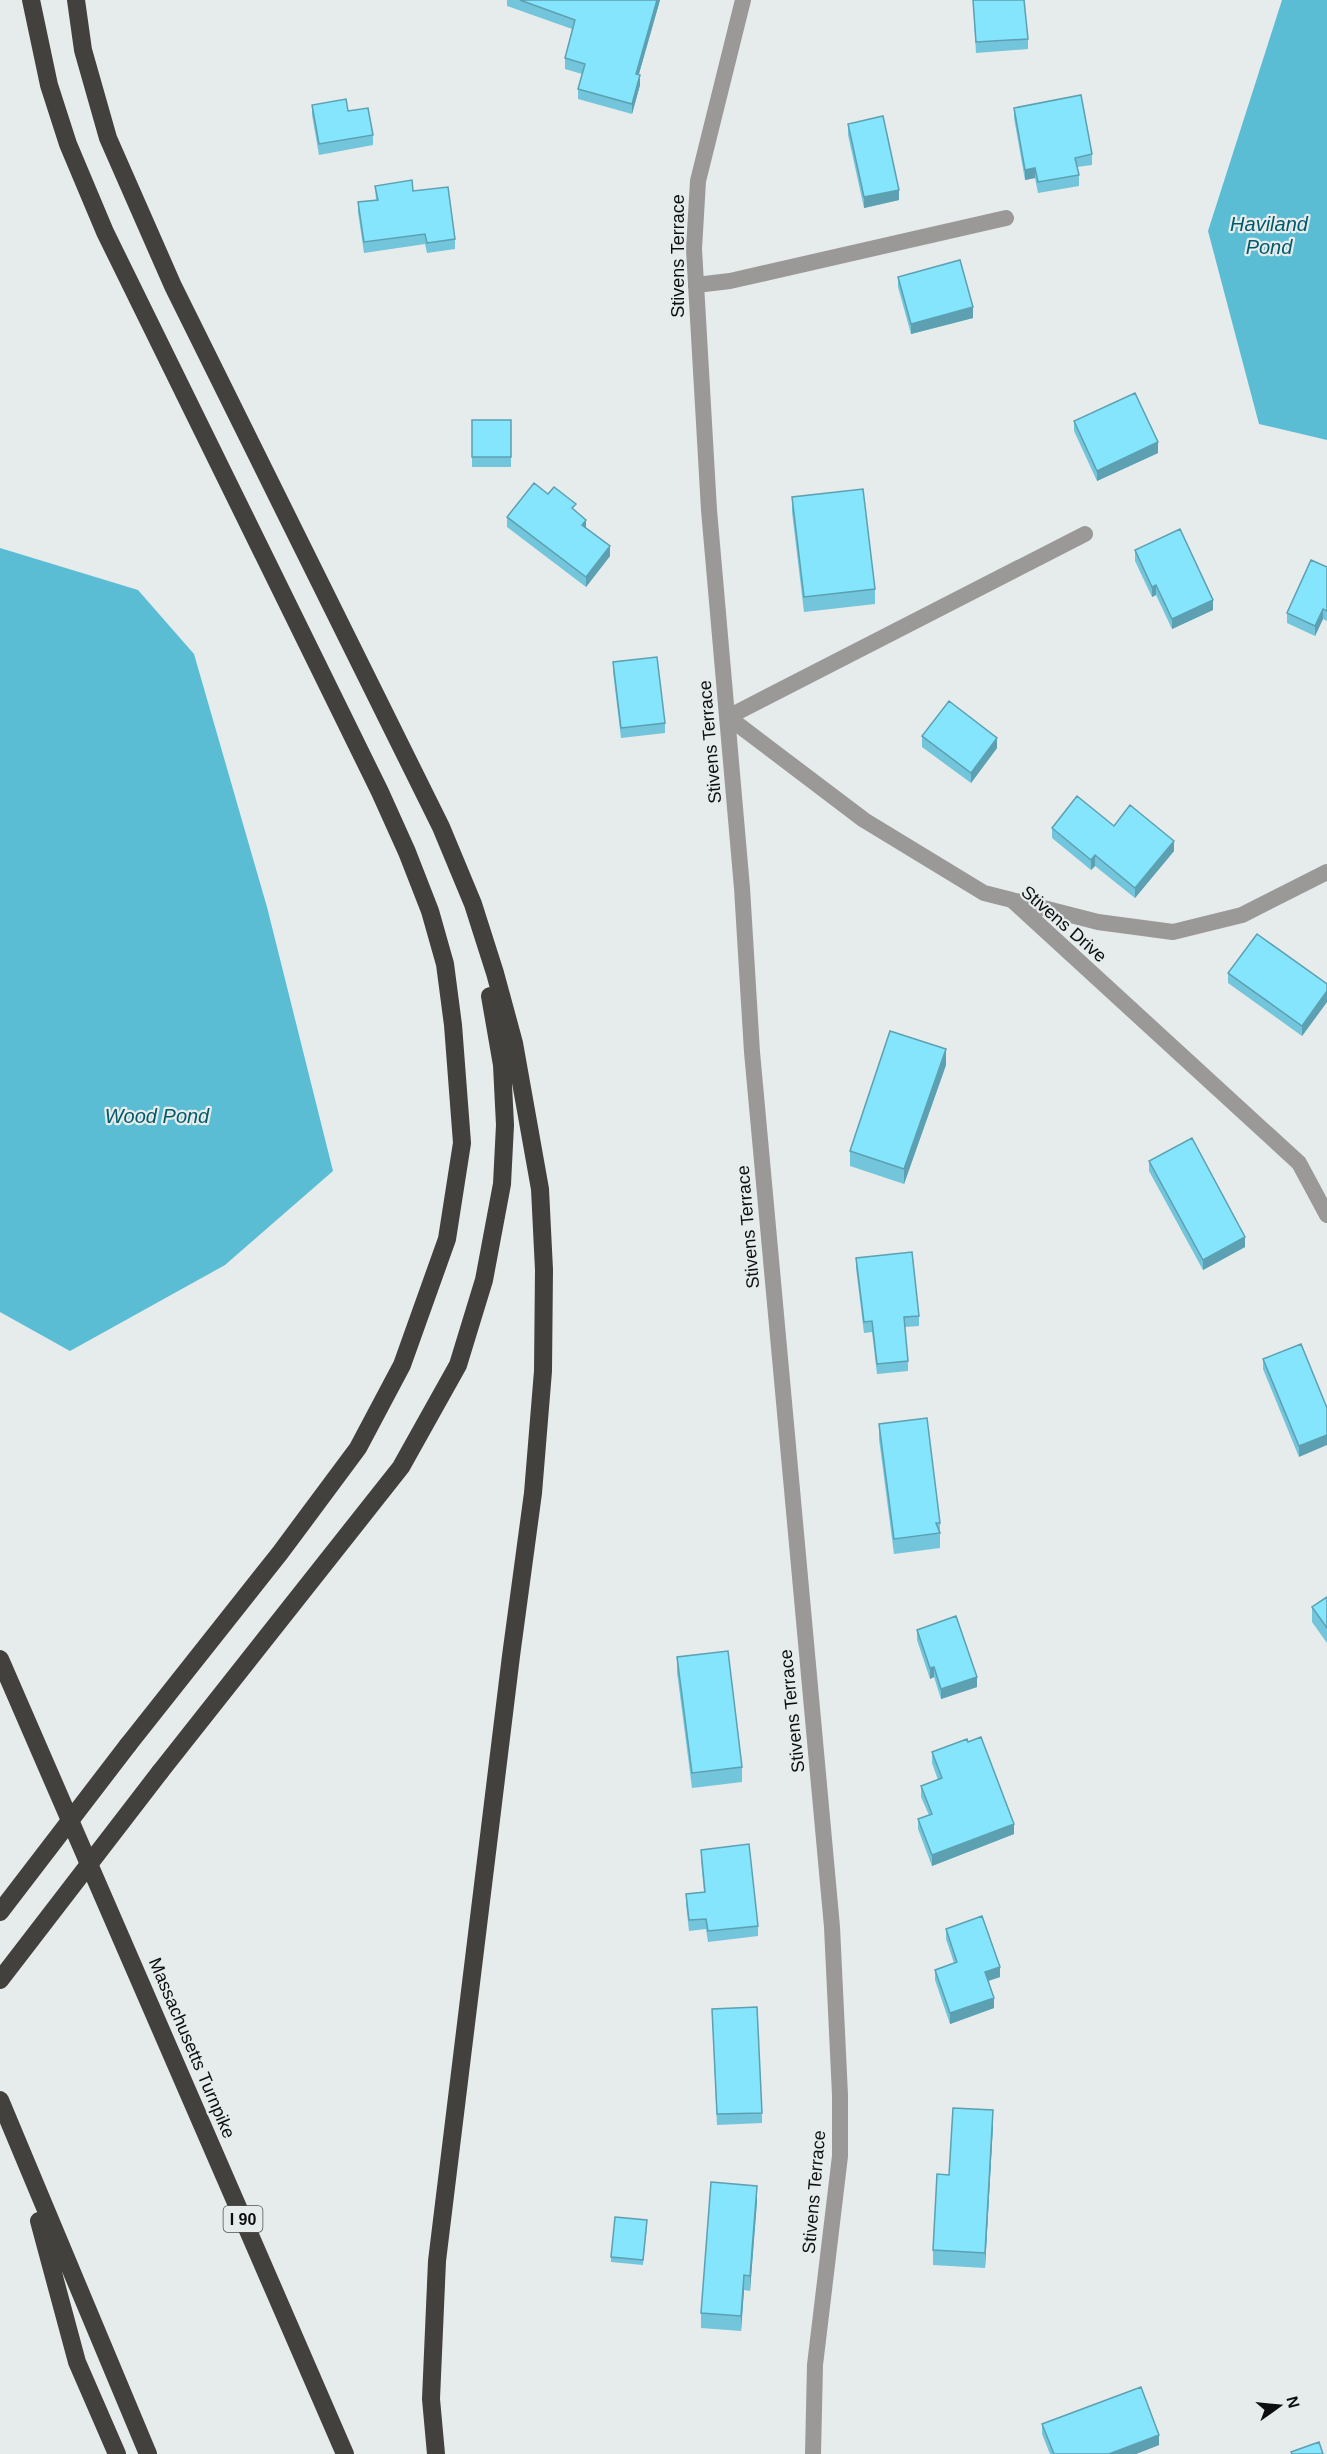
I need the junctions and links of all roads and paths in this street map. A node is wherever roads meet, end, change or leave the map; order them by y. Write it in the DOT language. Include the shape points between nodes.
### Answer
graph roads {
  1 [pos="31,0"];
  2 [pos="76,0"];
  3 [pos="743,0"];
  4 [pos="1006,218"];
  5 [pos="696,285"];
  6 [pos="1085,534"];
  7 [pos="728,717"];
  8 [pos="441,827"];
  9 [pos="1327,872"];
  10 [pos="1012,900"];
  11 [pos="1327,1215"];
  12 [pos="0,1659"];
  13 [pos="0,1912"];
  14 [pos="0,1980"];
  15 [pos="0,2100"];
  16 [pos="23,2158"];
  17 [pos="117,2454"];
  18 [pos="147,2454"];
  19 [pos="345,2454"];
  20 [pos="436,2454"];
  21 [pos="813,2454"];
  1 -- 13 [label="highway, bridge" via="58,115 105,232 408,852 445,964 462,1143 447,1239 429,1295 402,1365 358,1448"];
  2 -- 8 [label="highway" via="83,50 108,138 173,286"];
  3 -- 5 [label="street, Stivens Terrace" via="698,181"];
  4 -- 5 [label="street" via="730,281"];
  5 -- 7 [label="street, Stivens Terrace" via="709,510"];
  6 -- 7 [label="street"];
  7 -- 10 [label="street, Stivens Drive" via="864,820 984,893"];
  7 -- 21 [label="street, Stivens Terrace" via="753,1064 833,1938 840,2156 815,2365"];
  8 -- 14 [label="highway, bridge" via="477,940 493,1006 502,1065 505,1125 502,1184 484,1280 458,1365 401,1467"];
  8 -- 20 [label="highway" via="473,904 514,1043 540,1189 544,1270 543,1371 533,1494 437,2261 431,2400"];
  9 -- 10 [label="street" via="1242,915 1173,932 1098,922"];
  10 -- 11 [label="street, Stivens Drive" via="1299,1163"];
  12 -- 19 [label="highway, Massachusetts Turnpike / I 90"];
  15 -- 16 [label="highway"];
  16 -- 17 [label="highway" via="77,2362"];
  16 -- 18 [label="highway"];
}
